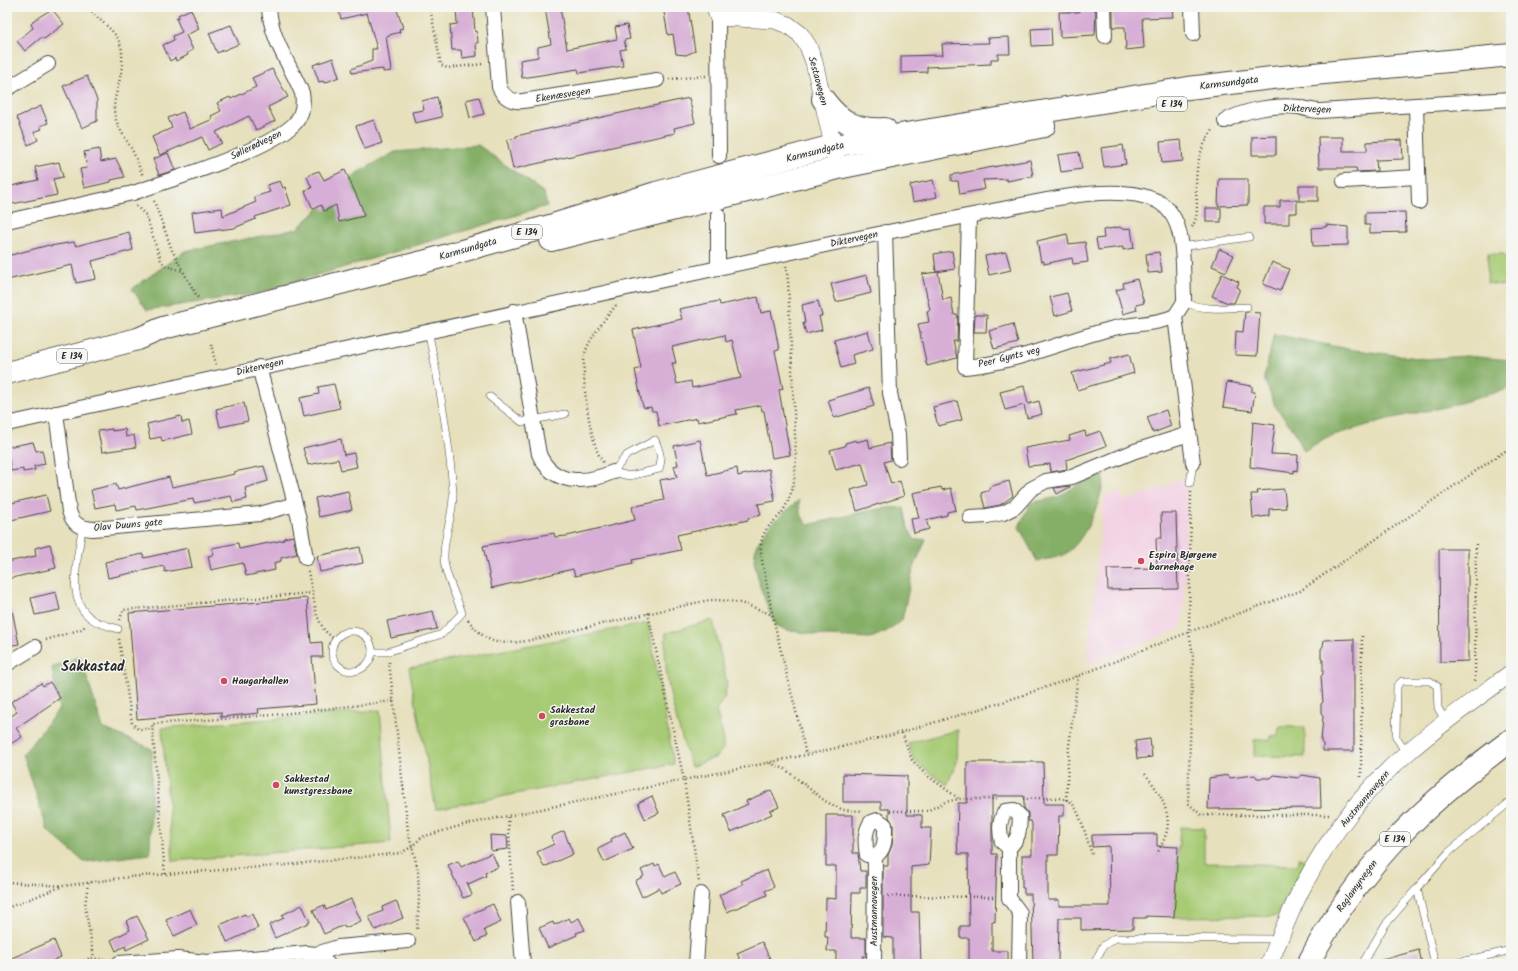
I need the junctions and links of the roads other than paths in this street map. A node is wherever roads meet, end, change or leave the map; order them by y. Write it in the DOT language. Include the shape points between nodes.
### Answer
graph roads {
  1 [pos="269,7"];
  2 [pos="493,7"];
  3 [pos="1104,7"];
  4 [pos="1192,7"];
  5 [pos="716,12"];
  6 [pos="1193,34"];
  7 [pos="1105,36"];
  8 [pos="1511,55"];
  9 [pos="48,64"];
  10 [pos="1511,67"];
  11 [pos="657,80"];
  12 [pos="7,89"];
  13 [pos="823,99"];
  14 [pos="1511,99"];
  15 [pos="1416,105"];
  16 [pos="1225,122"];
  17 [pos="918,132"];
  18 [pos="833,146"];
  19 [pos="719,156"];
  20 [pos="838,168"];
  21 [pos="1418,177"];
  22 [pos="1344,181"];
  23 [pos="1419,202"];
  24 [pos="718,215"];
  25 [pos="969,216"];
  26 [pos="7,221"];
  27 [pos="885,232"];
  28 [pos="1249,237"];
  29 [pos="1181,247"];
  30 [pos="718,268"];
  31 [pos="1184,302"];
  32 [pos="1247,307"];
  33 [pos="514,312"];
  34 [pos="1174,316"];
  35 [pos="428,330"];
  36 [pos="138,339"];
  37 [pos="259,367"];
  38 [pos="7,373"];
  39 [pos="490,397"];
  40 [pos="56,413"];
  41 [pos="565,414"];
  42 [pos="533,420"];
  43 [pos="7,424"];
  44 [pos="1189,434"];
  45 [pos="899,458"];
  46 [pos="1193,462"];
  47 [pos="613,472"];
  48 [pos="1190,483"];
  49 [pos="295,504"];
  50 [pos="970,517"];
  51 [pos="82,528"];
  52 [pos="306,558"];
  53 [pos="118,629"];
  54 [pos="35,647"];
  55 [pos="372,652"];
  56 [pos="7,664"];
  57 [pos="1511,674"];
  58 [pos="1446,722"];
  59 [pos="1511,740"];
  60 [pos="1406,754"];
  61 [pos="1511,801"];
  62 [pos="1009,848"];
  63 [pos="875,857"];
  64 [pos="1417,888"];
  65 [pos="701,894"];
  66 [pos="518,902"];
  67 [pos="1280,939"];
  68 [pos="408,941"];
  69 [pos="1511,950"];
  70 [pos="316,954"];
  71 [pos="119,963"];
  72 [pos="205,963"];
  73 [pos="328,964"];
  74 [pos="523,964"];
  75 [pos="696,964"];
  76 [pos="874,964"];
  77 [pos="1019,964"];
  78 [pos="1094,964"];
  79 [pos="1269,964"];
  80 [pos="1308,964"];
  81 [pos="1362,964"];
  82 [pos="1435,964"];
  83 [pos="1453,964"];
  1 -- 26 [label="street, Søllerødvegen, bridge" via="276,37 302,93 304,103 296,123 250,150 165,182 128,194"];
  2 -- 11 [label="street, Ekenæsvegen" via="499,87 502,94 516,102"];
  3 -- 7 [label="street"];
  4 -- 6 [label="street"];
  5 -- 13 [label="street, Sestaovegen" via="775,20 800,34 814,62"];
  5 -- 19 [label="street, Sestaovegen"];
  8 -- 17 [label="highway, Karmsundgata / E 134" via="1203,86"];
  9 -- 12 [label="street"];
  10 -- 20 [label="highway, Karmsundgata / E 134" via="1268,90 1190,101 1066,122"];
  13 -- 17 [label="highway, E 134" via="840,118 862,128"];
  13 -- 18 [label="street, Sestaovegen"];
  14 -- 15 [label="street, Diktervegen"];
  15 -- 16 [label="street, Diktervegen" via="1320,111 1291,107 1257,110 1232,117"];
  15 -- 21 [label="street"];
  17 -- 18 [label="highway, Karmsundgata / E 134"];
  18 -- 20 [label="street, Sestaovegen"];
  18 -- 36 [label="highway, Karmsundgata / E 134" via="656,193 422,262 163,328"];
  20 -- 36 [label="highway, Karmsundgata / E 134" via="167,338"];
  21 -- 22 [label="street"];
  21 -- 23 [label="street"];
  24 -- 30 [label="street"];
  25 -- 27 [label="street, Diktervegen"];
  25 -- 29 [label="street, Diktervegen" via="1046,200 1112,192 1146,197 1168,209 1175,220"];
  25 -- 34 [label="street, Peer Gynts veg" via="965,367 991,364 1116,328 1165,321"];
  27 -- 30 [label="street, Diktervegen"];
  27 -- 45 [label="street" via="890,393 898,434"];
  28 -- 29 [label="lane"];
  29 -- 31 [label="street"];
  30 -- 33 [label="street, Diktervegen"];
  31 -- 32 [label="lane" via="1205,308"];
  31 -- 34 [label="street"];
  33 -- 35 [label="street, Diktervegen"];
  33 -- 42 [label="street"];
  34 -- 44 [label="street"];
  35 -- 37 [label="street, Diktervegen"];
  35 -- 55 [label="lane" via="446,422 453,494 452,517 444,555 462,613 442,634 387,652"];
  36 -- 38 [label="highway, Karmsundgata / E 134"];
  37 -- 40 [label="street, Diktervegen"];
  37 -- 49 [label="street"];
  39 -- 42 [label="lane" via="522,422"];
  40 -- 43 [label="street, Diktervegen"];
  40 -- 51 [label="street, Olav Duuns gate" via="69,511 72,522"];
  41 -- 42 [label="lane"];
  42 -- 47 [label="street" via="539,454 543,464 551,472 570,480 598,477"];
  44 -- 46 [label="street"];
  44 -- 50 [label="street" via="1135,451 1072,477 1042,482 1031,489 1015,507 1003,513"];
  46 -- 48 [label="lane"];
  47 -- 47 [label="lane" via="629,476 659,469 660,454 655,440 627,455"];
  49 -- 51 [label="street, Olav Duuns gate" via="260,514"];
  49 -- 52 [label="street"];
  51 -- 53 [label="lane" via="75,588 79,606 92,620"];
  54 -- 56 [label="street"];
  55 -- 55 [label="lane" via="369,663 360,670 349,671 338,666 333,657 333,646 339,636 349,632 360,633 369,641"];
  57 -- 58 [label="street, Austmannavegen"];
  58 -- 60 [label="street, Austmannavegen"];
  58 -- 60 [label="lane" via="1438,708 1437,686 1430,681 1402,681 1397,686 1396,736"];
  59 -- 80 [label="highway, Raglamyrvegen / E 134" via="1467,772 1404,829 1381,854 1349,894"];
  60 -- 67 [label="street, Austmannavegen" via="1369,792 1318,860 1303,886"];
  61 -- 64 [label="lane" via="1449,852"];
  62 -- 77 [label="street" via="1010,898 1020,913"];
  63 -- 76 [label="street, Austmannavegen"];
  64 -- 81 [label="lane" via="1386,925"];
  64 -- 82 [label="lane"];
  65 -- 75 [label="street"];
  66 -- 74 [label="street"];
  67 -- 78 [label="lane" via="1115,938 1103,946"];
  67 -- 79 [label="street, Austmannavegen"];
  68 -- 70 [label="street" via="338,947"];
  69 -- 83 [label="lane"];
  70 -- 72 [label="street"];
  70 -- 73 [label="street"];
  71 -- 72 [label="street" via="178,959"];
}
